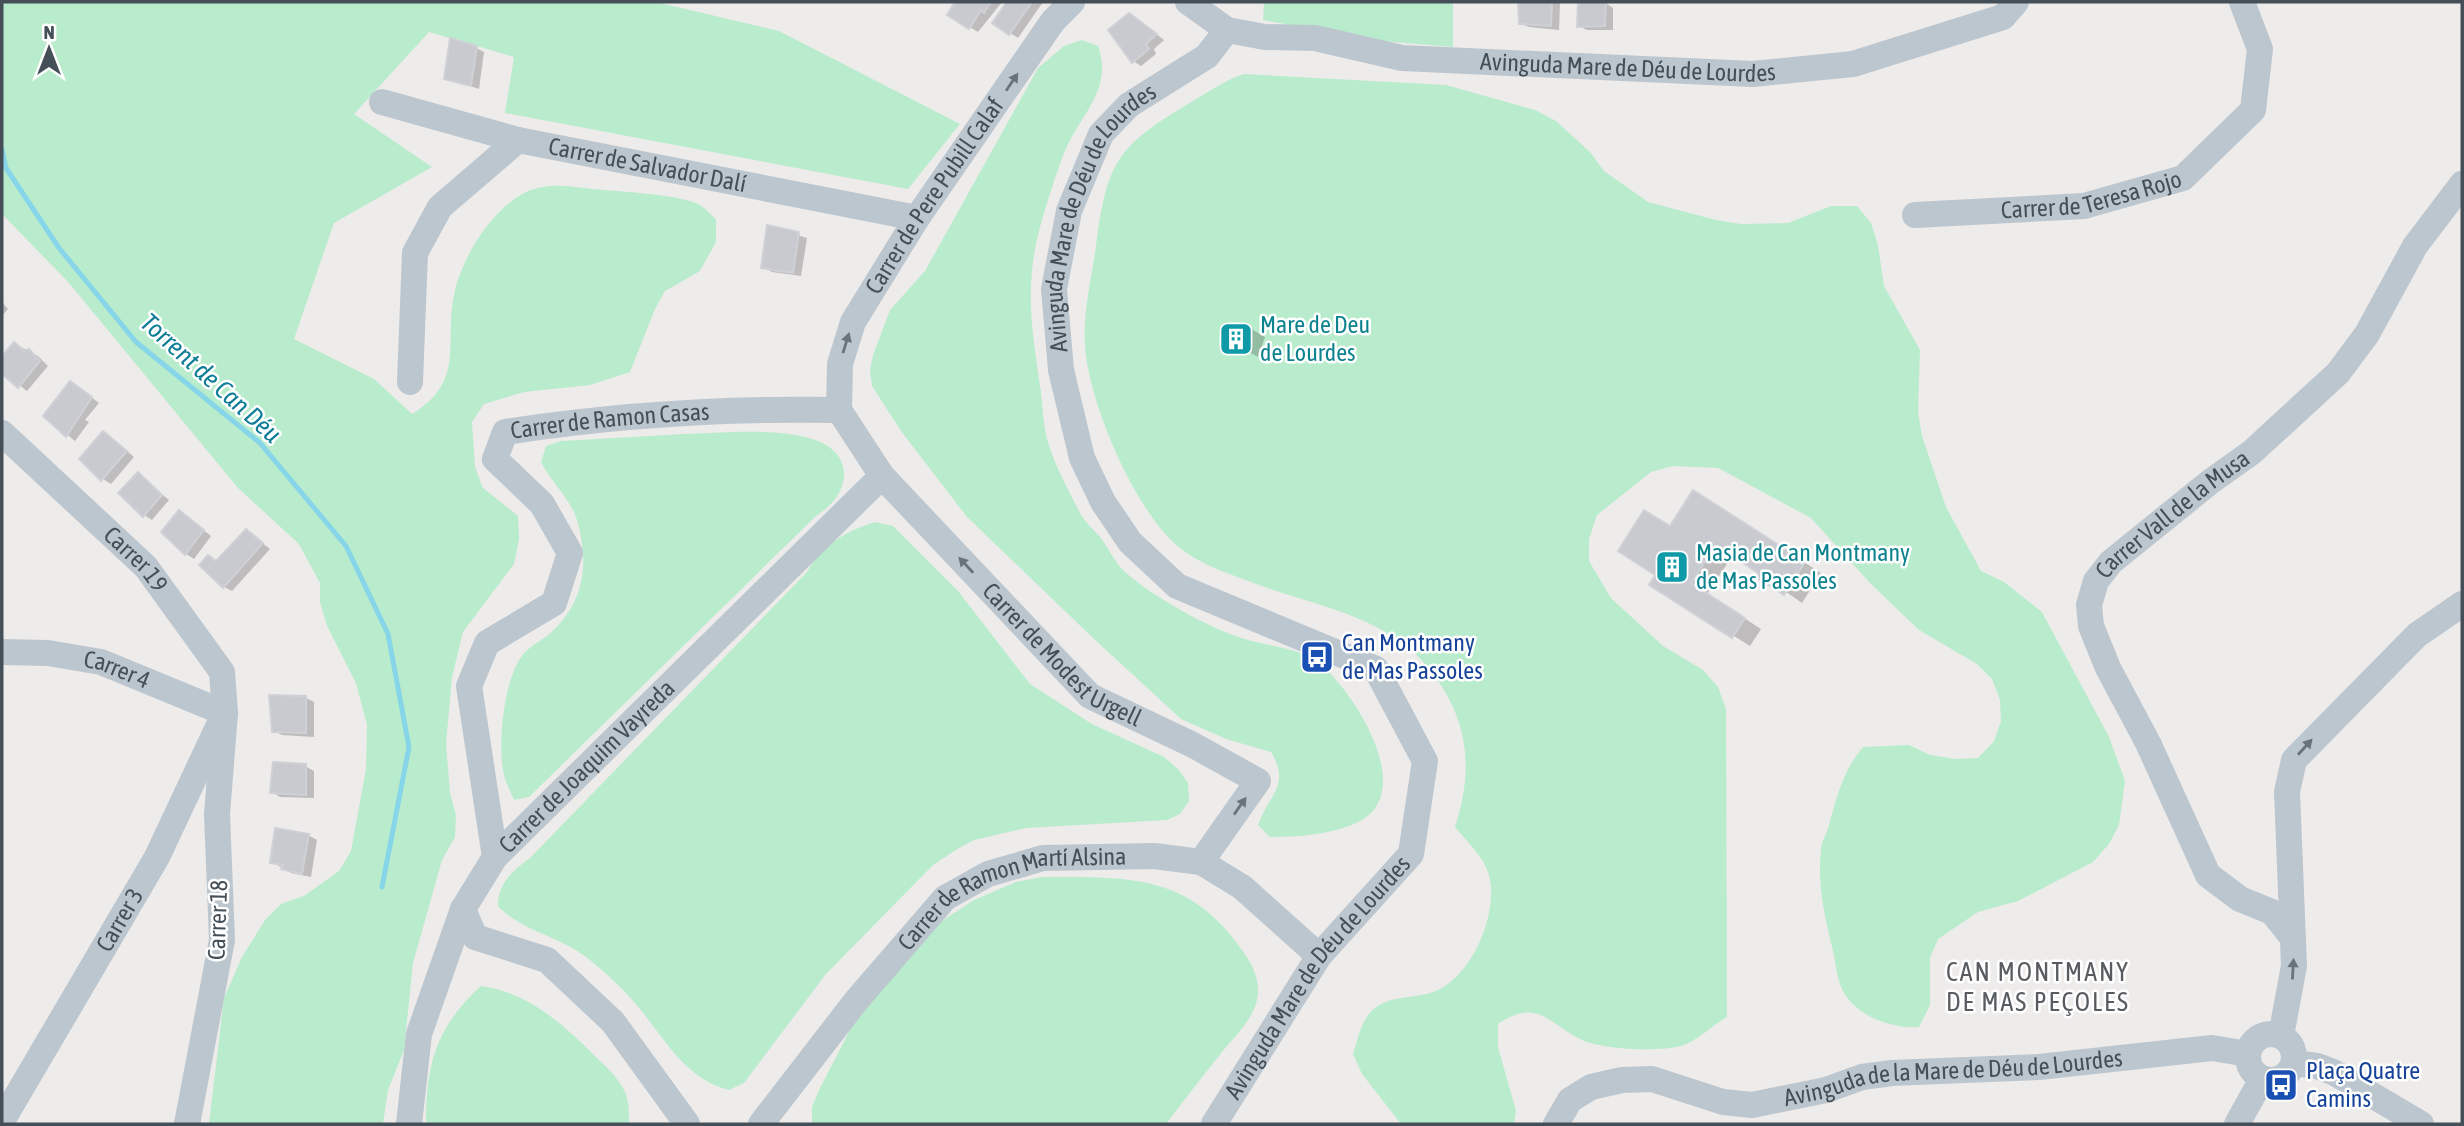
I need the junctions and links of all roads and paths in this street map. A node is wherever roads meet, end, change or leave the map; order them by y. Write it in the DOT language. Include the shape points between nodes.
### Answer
graph roads {
  1 [pos="1072,2"];
  2 [pos="1188,2"];
  3 [pos="2016,2"];
  4 [pos="2242,2"];
  5 [pos="1227,30"];
  6 [pos="382,102"];
  7 [pos="518,140"];
  8 [pos="2462,184"];
  9 [pos="1915,215"];
  10 [pos="916,218"];
  11 [pos="410,382"];
  12 [pos="838,410"];
  13 [pos="2,433"];
  14 [pos="882,476"];
  15 [pos="2462,604"];
  16 [pos="2,652"];
  17 [pos="225,713"];
  18 [pos="495,857"];
  19 [pos="1201,862"];
  20 [pos="463,909"];
  21 [pos="2292,937"];
  22 [pos="1319,956"];
  23 [pos="2281,1036"];
  24 [pos="2248,1054"];
  25 [pos="2294,1063"];
  26 [pos="2262,1079"];
  27 [pos="2,1121"];
  28 [pos="187,1124"];
  29 [pos="409,1124"];
  30 [pos="687,1124"];
  31 [pos="761,1124"];
  32 [pos="1214,1124"];
  33 [pos="1556,1124"];
  34 [pos="2237,1124"];
  35 [pos="2421,1124"];
  10 -- 1 [label="street, Carrer de Pere Pubill Calaf, one-way" via="1053,21"];
  2 -- 5 [label="street, Avinguda Mare de Déu de Lourdes"];
  3 -- 5 [label="street, Avinguda Mare de Déu de Lourdes" via="2003,17 1853,64 1753,74 1402,58 1315,38 1265,37"];
  4 -- 9 [label="street, Carrer de Teresa Rojo" via="2260,49 2253,110 2183,178 2084,206"];
  5 -- 22 [label="street, Avinguda Mare de Déu de Lourdes" via="1207,56 1129,105 1101,134 1069,211 1054,289 1061,370 1082,458 1103,502 1130,542 1177,586 1376,669 1425,761 1411,854"];
  6 -- 7 [label="street, Carrer de Salvador Dalí"];
  7 -- 10 [label="street, Carrer de Salvador Dalí"];
  7 -- 11 [label="street" via="440,207 415,253"];
  8 -- 21 [label="street, Carrer Vall de la Musa" via="2415,246 2367,334 2337,373 2252,452 2111,562 2096,581 2089,605 2091,626 2108,668 2208,875 2240,899 2273,912"];
  12 -- 10 [label="street, Carrer de Pere Pubill Calaf, one-way" via="840,363 853,322"];
  12 -- 14 [label="street, Carrer de Modest Urgell"];
  12 -- 18 [label="street, Carrer de Ramon Casas" via="594,418 505,432 495,459 542,504 570,553 554,603 487,643 469,686"];
  13 -- 17 [label="street, Carrer 19" via="146,567 222,672"];
  14 -- 18 [label="street, Carrer de Joaquim Vayreda"];
  19 -- 14 [label="street, Carrer de Modest Urgell, one-way" via="1258,781 1193,744 1090,696"];
  21 -- 15 [label="street, one-way" via="2287,792 2294,761 2417,635"];
  16 -- 17 [label="street, Carrer 4" via="48,653 101,662"];
  17 -- 27 [label="street, Carrer 3" via="157,857"];
  17 -- 28 [label="street, Carrer 18" via="217,814 222,940"];
  18 -- 20 [label="street, Carrer de Joaquim Vayreda"];
  19 -- 22 [label="street, Carrer de Ramon Martí Alsina" via="1242,887"];
  19 -- 31 [label="street, Carrer de Ramon Martí Alsina" via="1154,856 1044,858 988,874 945,898 856,1001"];
  20 -- 29 [label="street, Carrer de Joaquim Vayreda" via="419,1034"];
  20 -- 30 [label="street" via="475,937 547,960 613,1022"];
  23 -- 21 [label="street, one-way" via="2294,966"];
  22 -- 32 [label="street, Avinguda Mare de Déu de Lourdes"];
  23 -- 24 [label="street" via="2261,1036"];
  23 -- 25 [label="street" via="2291,1044"];
  24 -- 26 [label="street" via="2250,1069"];
  24 -- 33 [label="street, Avinguda de la Mare de Déu de Lourdes" via="2212,1048 2039,1067 1892,1073 1752,1105 1723,1102 1652,1080 1622,1080 1591,1087 1570,1100"];
  25 -- 26 [label="street" via="2285,1076"];
  25 -- 35 [label="street" via="2333,1072"];
  26 -- 34 [label="street"];
}
